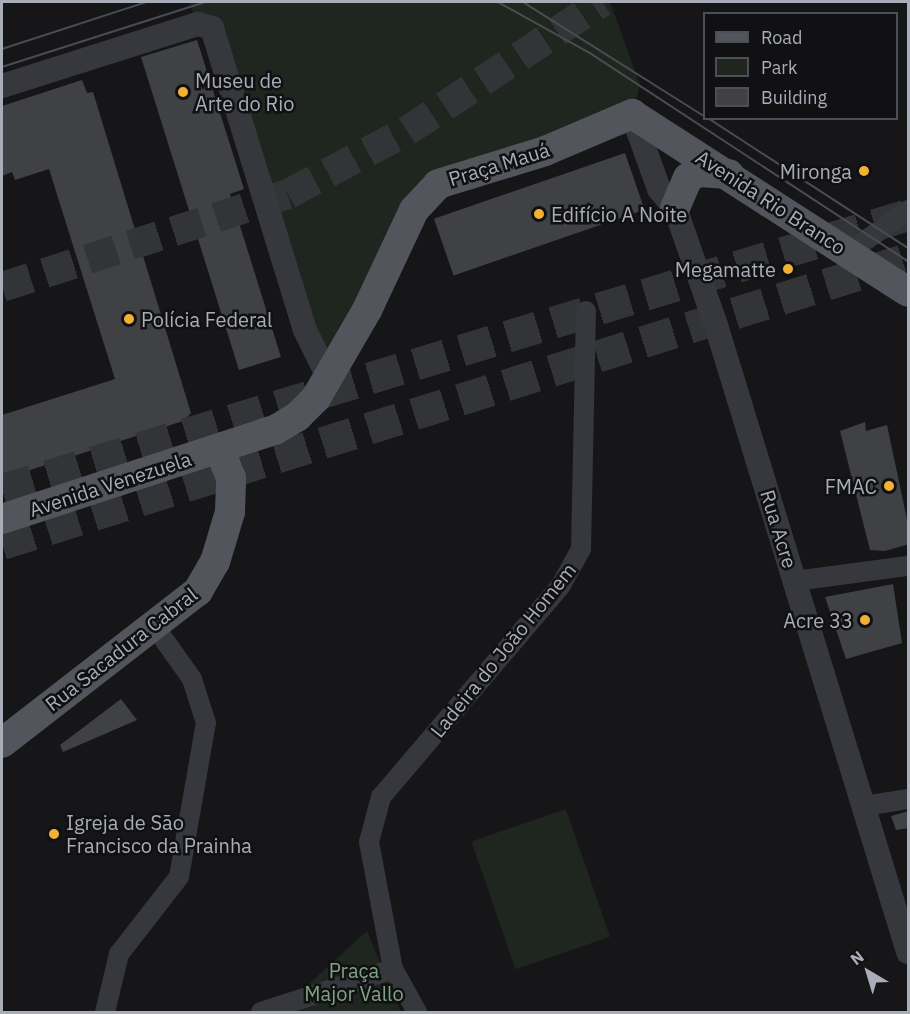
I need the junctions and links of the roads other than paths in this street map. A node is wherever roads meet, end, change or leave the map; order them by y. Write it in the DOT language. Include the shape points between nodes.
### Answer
graph roads {
  1 [pos="2,86"];
  2 [pos="632,114"];
  3 [pos="729,174"];
  4 [pos="675,208"];
  5 [pos="909,210"];
  6 [pos="848,253"];
  7 [pos="878,273"];
  8 [pos="909,273"];
  9 [pos="909,292"];
  10 [pos="586,311"];
  11 [pos="327,375"];
  12 [pos="219,449"];
  13 [pos="2,519"];
  14 [pos="909,566"];
  15 [pos="795,581"];
  16 [pos="155,627"];
  17 [pos="2,743"];
  18 [pos="909,799"];
  19 [pos="864,806"];
  20 [pos="909,951"];
  21 [pos="393,969"];
  22 [pos="105,1012"];
  23 [pos="261,1012"];
  24 [pos="417,1012"];
  1 -- 11 [label="street" via="198,24 217,34 295,298"];
  2 -- 3 [label="main road, Avenida Rio Branco"];
  2 -- 4 [label="street, Rua Acre" via="659,189"];
  2 -- 11 [label="main road, Praça Mauá" via="545,151 438,184 414,210 367,310"];
  3 -- 4 [label="main road" via="699,172 688,178"];
  3 -- 6 [label="main road, Avenida Rio Branco"];
  4 -- 15 [label="street, Rua Acre"];
  5 -- 6 [label="street"];
  6 -- 7 [label="main road, Avenida Rio Branco"];
  7 -- 8 [label="street"];
  7 -- 9 [label="main road, Avenida Rio Branco"];
  10 -- 21 [label="street, Ladeira do João Homem" via="581,549 560,586 381,797 369,842"];
  11 -- 12 [label="main road, Praça Mauá" via="316,398 297,417"];
  12 -- 13 [label="main road, Avenida Venezuela"];
  12 -- 16 [label="main road, Rua Sacadura Cabral" via="231,497 222,545 198,591"];
  14 -- 15 [label="street"];
  15 -- 19 [label="street, Rua Acre"];
  16 -- 17 [label="main road, Rua Sacadura Cabral"];
  16 -- 22 [label="street" via="192,679 206,723 179,877 119,954"];
  18 -- 19 [label="street"];
  19 -- 20 [label="street, Rua Acre"];
  21 -- 23 [label="street"];
  21 -- 24 [label="street, Ladeira do João Homem"];
}
